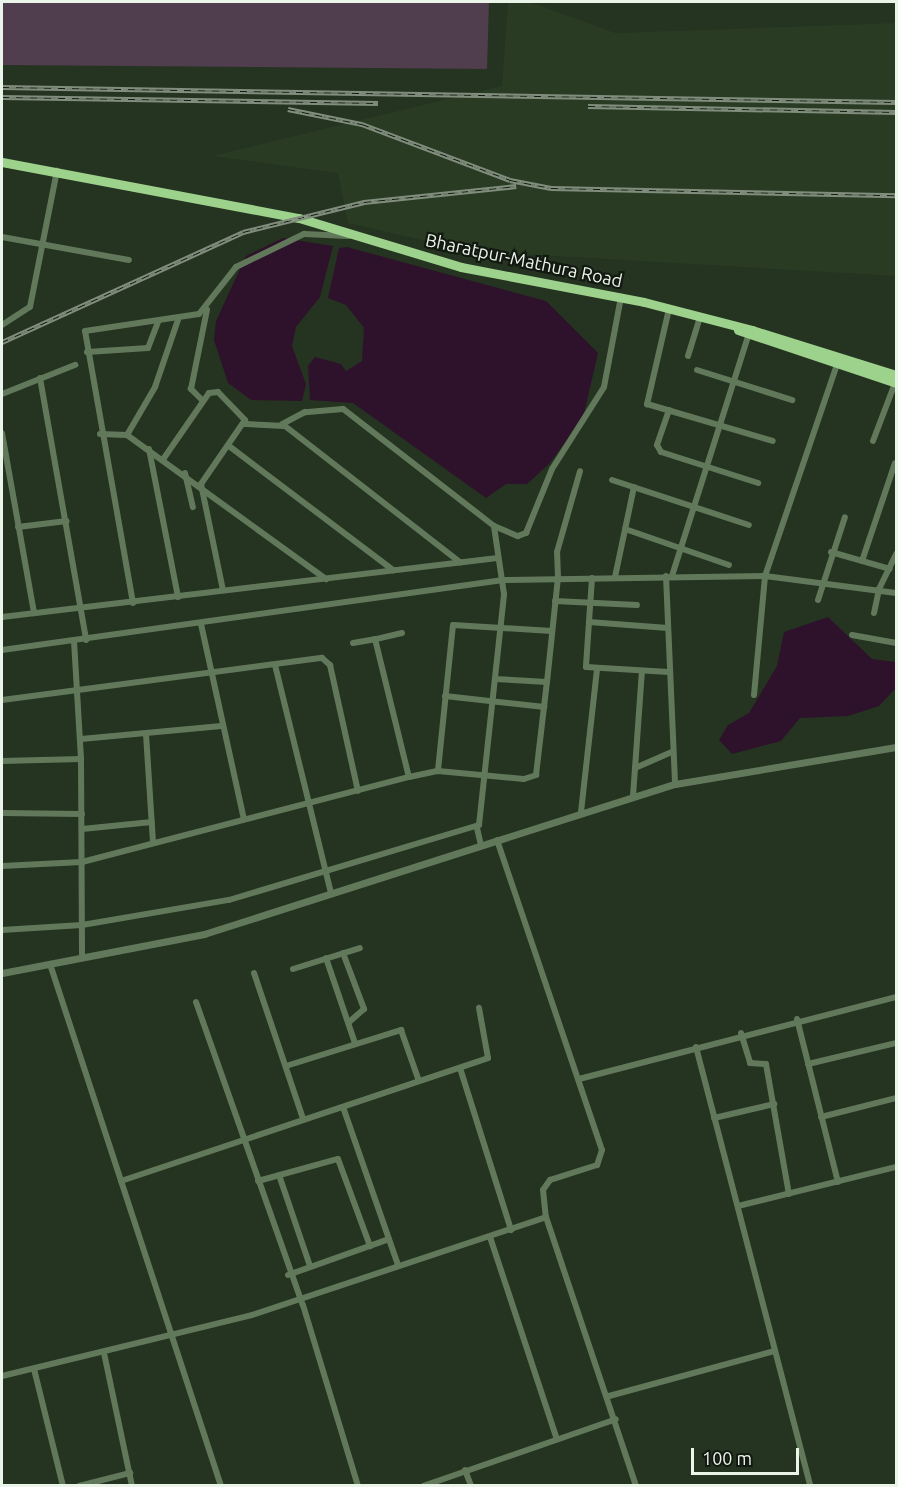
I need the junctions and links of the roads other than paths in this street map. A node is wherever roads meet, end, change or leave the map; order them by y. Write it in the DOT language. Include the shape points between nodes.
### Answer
graph roads {
  1 [pos="2,162"];
  2 [pos="57,171"];
  3 [pos="356,236"];
  4 [pos="2,237"];
  5 [pos="41,244"];
  6 [pos="129,260"];
  7 [pos="621,297"];
  8 [pos="669,309"];
  9 [pos="207,310"];
  10 [pos="700,317"];
  11 [pos="178,320"];
  12 [pos="158,322"];
  13 [pos="2,325"];
  14 [pos="738,330"];
  15 [pos="748,336"];
  16 [pos="87,352"];
  17 [pos="688,356"];
  18 [pos="75,365"];
  19 [pos="837,365"];
  20 [pos="697,370"];
  21 [pos="40,378"];
  22 [pos="896,380"];
  23 [pos="733,382"];
  24 [pos="2,394"];
  25 [pos="202,400"];
  26 [pos="792,400"];
  27 [pos="669,410"];
  28 [pos="720,422"];
  29 [pos="246,424"];
  30 [pos="282,424"];
  31 [pos="2,433"];
  32 [pos="100,434"];
  33 [pos="127,435"];
  34 [pos="773,441"];
  35 [pos="873,441"];
  36 [pos="229,446"];
  37 [pos="149,449"];
  38 [pos="164,458"];
  39 [pos="895,463"];
  40 [pos="707,465"];
  41 [pos="580,471"];
  42 [pos="184,473"];
  43 [pos="612,480"];
  44 [pos="758,483"];
  45 [pos="201,484"];
  46 [pos="634,487"];
  47 [pos="193,507"];
  48 [pos="694,508"];
  49 [pos="845,517"];
  50 [pos="67,521"];
  51 [pos="749,525"];
  52 [pos="494,526"];
  53 [pos="18,527"];
  54 [pos="625,529"];
  55 [pos="681,547"];
  56 [pos="831,552"];
  57 [pos="897,554"];
  58 [pos="498,558"];
  59 [pos="862,561"];
  60 [pos="460,562"];
  61 [pos="729,565"];
  62 [pos="890,569"];
  63 [pos="393,570"];
  64 [pos="669,576"];
  65 [pos="765,576"];
  66 [pos="615,577"];
  67 [pos="558,578"];
  68 [pos="592,578"];
  69 [pos="326,579"];
  70 [pos="503,580"];
  71 [pos="820,587"];
  72 [pos="879,589"];
  73 [pos="224,590"];
  74 [pos="897,593"];
  75 [pos="178,597"];
  76 [pos="818,600"];
  77 [pos="555,601"];
  78 [pos="591,602"];
  79 [pos="133,603"];
  80 [pos="636,605"];
  81 [pos="84,608"];
  82 [pos="34,613"];
  83 [pos="874,613"];
  84 [pos="2,617"];
  85 [pos="589,622"];
  86 [pos="201,624"];
  87 [pos="501,628"];
  88 [pos="668,628"];
  89 [pos="552,631"];
  90 [pos="402,633"];
  91 [pos="852,635"];
  92 [pos="375,639"];
  93 [pos="86,640"];
  94 [pos="74,642"];
  95 [pos="353,643"];
  96 [pos="897,643"];
  97 [pos="2,650"];
  98 [pos="276,665"];
  99 [pos="597,669"];
  100 [pos="642,671"];
  101 [pos="210,672"];
  102 [pos="669,672"];
  103 [pos="495,679"];
  104 [pos="548,682"];
  105 [pos="79,692"];
  106 [pos="754,695"];
  107 [pos="445,696"];
  108 [pos="2,700"];
  109 [pos="492,702"];
  110 [pos="544,707"];
  111 [pos="220,726"];
  112 [pos="146,734"];
  113 [pos="81,739"];
  114 [pos="897,747"];
  115 [pos="672,752"];
  116 [pos="81,759"];
  117 [pos="2,761"];
  118 [pos="635,768"];
  119 [pos="438,771"];
  120 [pos="486,775"];
  121 [pos="409,777"];
  122 [pos="675,784"];
  123 [pos="358,791"];
  124 [pos="633,796"];
  125 [pos="306,802"];
  126 [pos="581,812"];
  127 [pos="2,813"];
  128 [pos="82,814"];
  129 [pos="244,819"];
  130 [pos="152,822"];
  131 [pos="477,828"];
  132 [pos="82,829"];
  133 [pos="497,840"];
  134 [pos="153,843"];
  135 [pos="481,845"];
  136 [pos="82,862"];
  137 [pos="2,866"];
  138 [pos="325,871"];
  139 [pos="331,893"];
  140 [pos="82,926"];
  141 [pos="2,930"];
  142 [pos="360,948"];
  143 [pos="344,953"];
  144 [pos="82,958"];
  145 [pos="326,958"];
  146 [pos="50,964"];
  147 [pos="293,969"];
  148 [pos="2,973"];
  149 [pos="254,973"];
  150 [pos="897,997"];
  151 [pos="196,1002"];
  152 [pos="479,1008"];
  153 [pos="797,1020"];
  154 [pos="349,1022"];
  155 [pos="741,1033"];
  156 [pos="355,1043"];
  157 [pos="897,1043"];
  158 [pos="696,1047"];
  159 [pos="808,1064"];
  160 [pos="286,1066"];
  161 [pos="460,1068"];
  162 [pos="579,1079"];
  163 [pos="419,1081"];
  164 [pos="897,1098"];
  165 [pos="774,1104"];
  166 [pos="343,1107"];
  167 [pos="821,1117"];
  168 [pos="714,1118"];
  169 [pos="303,1119"];
  170 [pos="243,1139"];
  171 [pos="897,1167"];
  172 [pos="279,1175"];
  173 [pos="121,1181"];
  174 [pos="258,1181"];
  175 [pos="838,1182"];
  176 [pos="789,1194"];
  177 [pos="738,1206"];
  178 [pos="546,1217"];
  179 [pos="511,1230"];
  180 [pos="490,1237"];
  181 [pos="389,1239"];
  182 [pos="370,1246"];
  183 [pos="398,1265"];
  184 [pos="310,1266"];
  185 [pos="288,1275"];
  186 [pos="300,1297"];
  187 [pos="172,1338"];
  188 [pos="776,1351"];
  189 [pos="104,1353"];
  190 [pos="34,1369"];
  191 [pos="2,1376"];
  192 [pos="609,1396"];
  193 [pos="616,1419"];
  194 [pos="557,1439"];
  195 [pos="465,1470"];
  196 [pos="130,1473"];
  197 [pos="63,1485"];
  198 [pos="79,1485"];
  199 [pos="132,1485"];
  200 [pos="220,1485"];
  201 [pos="358,1485"];
  202 [pos="423,1485"];
  203 [pos="471,1485"];
  204 [pos="636,1485"];
  205 [pos="810,1485"];
  1 -- 2 [label="highway, Bharatpur-Mathura Road"];
  2 -- 3 [label="highway, Bharatpur-Mathura Road" via="249,207"];
  2 -- 5 [label="street"];
  3 -- 7 [label="highway, Bharatpur-Mathura Road" via="461,267"];
  3 -- 9 [label="street" via="304,234 236,267"];
  4 -- 5 [label="street"];
  5 -- 6 [label="street"];
  5 -- 13 [label="street" via="28,312"];
  7 -- 8 [label="highway, Bharatpur-Mathura Road"];
  7 -- 52 [label="street" via="604,387 552,469 526,533 518,536"];
  8 -- 10 [label="highway, Bharatpur-Mathura Road"];
  8 -- 27 [label="street" via="645,398 647,404"];
  9 -- 11 [label="street"];
  9 -- 25 [label="street" via="190,389"];
  10 -- 14 [label="highway, Bharatpur-Mathura Road"];
  10 -- 17 [label="street"];
  11 -- 12 [label="street"];
  11 -- 33 [label="street" via="155,387"];
  12 -- 16 [label="street" via="148,348"];
  12 -- 16 [label="street" via="87,330"];
  14 -- 15 [label="highway"];
  14 -- 22 [label="highway, Bharatpur-Mathura Road"];
  15 -- 19 [label="highway"];
  15 -- 23 [label="street"];
  16 -- 32 [label="street"];
  18 -- 21 [label="street"];
  19 -- 22 [label="highway"];
  19 -- 65 [label="street"];
  20 -- 23 [label="street"];
  21 -- 24 [label="street"];
  21 -- 50 [label="street"];
  22 -- 35 [label="street"];
  23 -- 26 [label="street"];
  23 -- 28 [label="street"];
  25 -- 29 [label="street" via="218,392"];
  25 -- 38 [label="street"];
  27 -- 28 [label="street"];
  27 -- 40 [label="street" via="659,451"];
  28 -- 34 [label="street"];
  28 -- 40 [label="street"];
  29 -- 30 [label="street"];
  29 -- 36 [label="street"];
  30 -- 52 [label="street" via="305,412 343,409"];
  30 -- 60 [label="street"];
  31 -- 53 [label="street"];
  32 -- 33 [label="street"];
  32 -- 79 [label="street"];
  33 -- 37 [label="street"];
  36 -- 45 [label="street"];
  36 -- 63 [label="street"];
  37 -- 38 [label="street"];
  37 -- 75 [label="street"];
  38 -- 42 [label="street"];
  39 -- 59 [label="street"];
  40 -- 44 [label="street"];
  40 -- 48 [label="street"];
  41 -- 67 [label="street" via="557,552"];
  42 -- 45 [label="street"];
  42 -- 47 [label="street"];
  43 -- 46 [label="street"];
  45 -- 69 [label="street"];
  45 -- 73 [label="street"];
  46 -- 48 [label="street"];
  46 -- 54 [label="street"];
  48 -- 51 [label="street"];
  48 -- 55 [label="street"];
  49 -- 56 [label="street"];
  50 -- 53 [label="street"];
  50 -- 81 [label="street"];
  52 -- 58 [label="street"];
  53 -- 82 [label="street"];
  54 -- 55 [label="street"];
  54 -- 66 [label="street"];
  55 -- 61 [label="street"];
  55 -- 64 [label="street"];
  56 -- 59 [label="street"];
  56 -- 71 [label="street"];
  57 -- 62 [label="street"];
  58 -- 60 [label="street"];
  58 -- 70 [label="street"];
  59 -- 62 [label="street"];
  60 -- 63 [label="street"];
  62 -- 72 [label="street"];
  63 -- 69 [label="street"];
  64 -- 65 [label="street"];
  64 -- 66 [label="street"];
  64 -- 88 [label="street"];
  65 -- 71 [label="street"];
  65 -- 106 [label="street"];
  66 -- 68 [label="street"];
  67 -- 68 [label="street"];
  67 -- 70 [label="street"];
  67 -- 77 [label="street"];
  68 -- 78 [label="street"];
  69 -- 73 [label="street"];
  70 -- 86 [label="street"];
  70 -- 87 [label="street"];
  71 -- 72 [label="street"];
  71 -- 76 [label="street"];
  72 -- 74 [label="street"];
  72 -- 83 [label="street"];
  73 -- 75 [label="street"];
  75 -- 79 [label="street"];
  77 -- 78 [label="street"];
  77 -- 89 [label="street"];
  78 -- 80 [label="street"];
  78 -- 85 [label="street"];
  79 -- 81 [label="street"];
  81 -- 82 [label="street"];
  81 -- 93 [label="street"];
  82 -- 84 [label="street"];
  85 -- 88 [label="street"];
  85 -- 99 [label="street" via="584,663"];
  86 -- 93 [label="street"];
  86 -- 101 [label="street"];
  87 -- 89 [label="street"];
  87 -- 103 [label="street"];
  87 -- 107 [label="street" via="453,625"];
  88 -- 102 [label="street"];
  89 -- 104 [label="street"];
  90 -- 92 [label="street"];
  91 -- 96 [label="street"];
  92 -- 95 [label="street"];
  92 -- 121 [label="street"];
  93 -- 94 [label="street"];
  94 -- 97 [label="street"];
  94 -- 105 [label="street"];
  98 -- 101 [label="street"];
  98 -- 123 [label="street" via="321,657 328,662"];
  98 -- 125 [label="street"];
  99 -- 100 [label="street"];
  99 -- 126 [label="street"];
  100 -- 102 [label="street"];
  100 -- 118 [label="street"];
  101 -- 105 [label="street"];
  101 -- 111 [label="street"];
  102 -- 115 [label="street"];
  103 -- 104 [label="street"];
  103 -- 109 [label="street"];
  104 -- 110 [label="street"];
  105 -- 108 [label="street"];
  105 -- 113 [label="street"];
  107 -- 109 [label="street"];
  107 -- 119 [label="street"];
  109 -- 110 [label="street"];
  109 -- 120 [label="street"];
  110 -- 120 [label="street" via="536,775 524,779"];
  111 -- 112 [label="street"];
  111 -- 129 [label="street"];
  112 -- 113 [label="street"];
  112 -- 130 [label="street"];
  113 -- 116 [label="street"];
  114 -- 122 [label="street"];
  115 -- 118 [label="street"];
  115 -- 122 [label="street"];
  116 -- 117 [label="street"];
  116 -- 128 [label="street"];
  118 -- 124 [label="street"];
  119 -- 120 [label="street"];
  119 -- 121 [label="street"];
  120 -- 131 [label="street"];
  121 -- 123 [label="street"];
  122 -- 124 [label="street"];
  123 -- 125 [label="street"];
  124 -- 126 [label="street"];
  125 -- 129 [label="street"];
  125 -- 138 [label="street"];
  126 -- 133 [label="street"];
  127 -- 128 [label="street"];
  128 -- 132 [label="street"];
  129 -- 134 [label="street"];
  130 -- 132 [label="street"];
  130 -- 134 [label="street"];
  131 -- 135 [label="street"];
  131 -- 138 [label="street"];
  132 -- 136 [label="street"];
  133 -- 135 [label="street"];
  133 -- 162 [label="street"];
  134 -- 136 [label="street"];
  135 -- 139 [label="street"];
  136 -- 137 [label="street"];
  136 -- 140 [label="street"];
  138 -- 139 [label="street"];
  138 -- 140 [label="street" via="229,900"];
  139 -- 144 [label="street" via="204,934"];
  140 -- 141 [label="street"];
  140 -- 144 [label="street"];
  142 -- 143 [label="street"];
  143 -- 145 [label="street"];
  143 -- 154 [label="street" via="364,1009"];
  144 -- 146 [label="street"];
  145 -- 147 [label="street"];
  145 -- 154 [label="street"];
  146 -- 148 [label="street"];
  146 -- 173 [label="street"];
  149 -- 160 [label="street"];
  150 -- 153 [label="street"];
  151 -- 170 [label="street"];
  152 -- 161 [label="street" via="490,1054"];
  153 -- 155 [label="street"];
  153 -- 159 [label="street"];
  154 -- 156 [label="street"];
  155 -- 158 [label="street"];
  155 -- 165 [label="street" via="750,1063 766,1064"];
  156 -- 160 [label="street"];
  156 -- 163 [label="street" via="403,1031"];
  157 -- 159 [label="street"];
  158 -- 162 [label="street"];
  158 -- 168 [label="street"];
  159 -- 167 [label="street"];
  160 -- 169 [label="street"];
  161 -- 163 [label="street"];
  161 -- 179 [label="street"];
  162 -- 178 [label="street" via="602,1158 597,1164 547,1183"];
  163 -- 166 [label="street"];
  164 -- 167 [label="street"];
  165 -- 168 [label="street"];
  165 -- 176 [label="street"];
  166 -- 169 [label="street"];
  166 -- 181 [label="street"];
  167 -- 175 [label="street"];
  168 -- 177 [label="street"];
  169 -- 170 [label="street"];
  170 -- 173 [label="street"];
  170 -- 174 [label="street"];
  171 -- 175 [label="street"];
  172 -- 174 [label="street"];
  172 -- 182 [label="street" via="338,1159"];
  172 -- 184 [label="street"];
  173 -- 187 [label="street"];
  174 -- 185 [label="street"];
  175 -- 176 [label="street"];
  176 -- 177 [label="street"];
  177 -- 188 [label="street"];
  178 -- 179 [label="street"];
  178 -- 192 [label="street"];
  179 -- 180 [label="street"];
  180 -- 183 [label="street"];
  180 -- 194 [label="street"];
  181 -- 182 [label="street"];
  181 -- 183 [label="street"];
  182 -- 184 [label="street"];
  183 -- 186 [label="street"];
  184 -- 185 [label="street"];
  185 -- 186 [label="street"];
  186 -- 187 [label="street"];
  186 -- 201 [label="street"];
  187 -- 189 [label="street"];
  187 -- 200 [label="street"];
  188 -- 192 [label="street"];
  188 -- 205 [label="street"];
  189 -- 190 [label="street"];
  189 -- 196 [label="street"];
  190 -- 191 [label="street"];
  190 -- 197 [label="street"];
  192 -- 193 [label="street"];
  193 -- 194 [label="street"];
  193 -- 204 [label="street"];
  194 -- 195 [label="street"];
  195 -- 202 [label="street"];
  195 -- 203 [label="street"];
  196 -- 198 [label="street"];
  196 -- 199 [label="street"];
}
